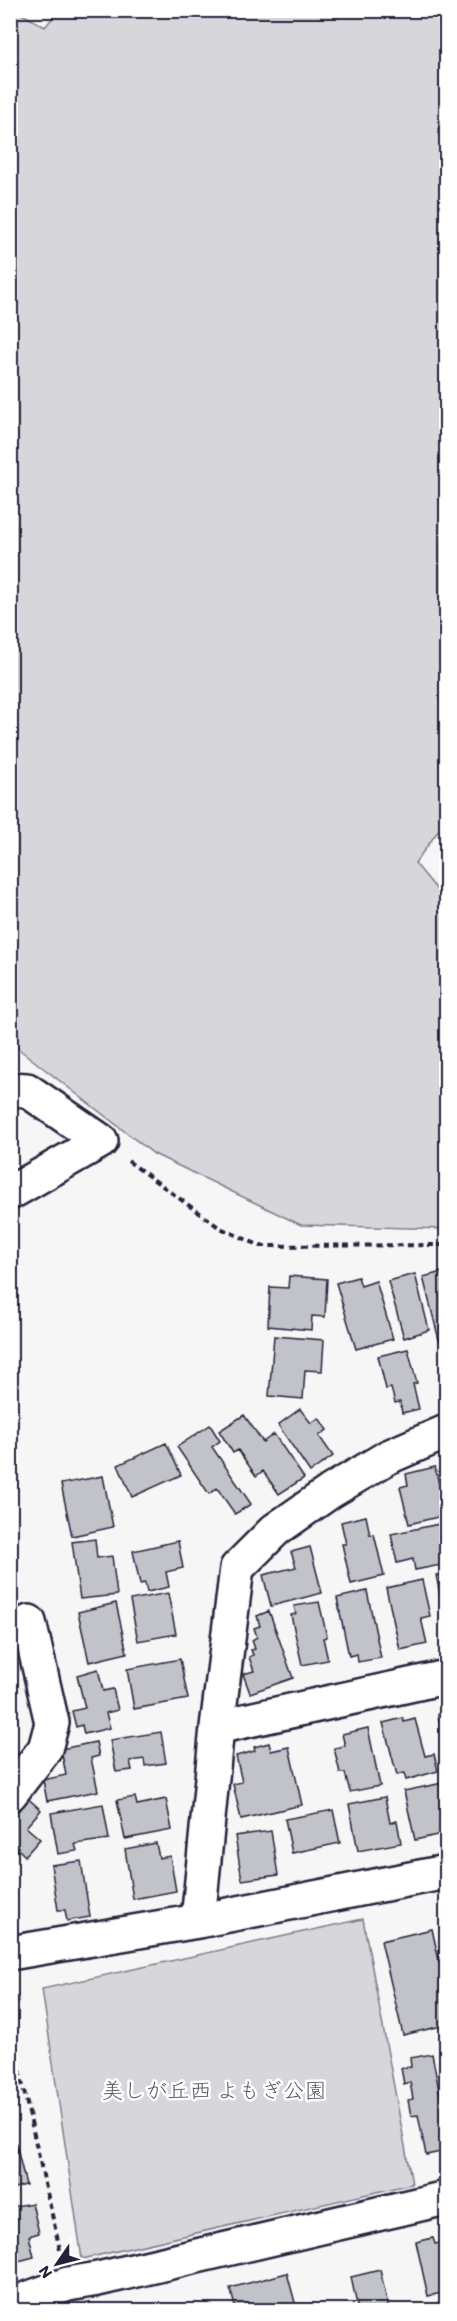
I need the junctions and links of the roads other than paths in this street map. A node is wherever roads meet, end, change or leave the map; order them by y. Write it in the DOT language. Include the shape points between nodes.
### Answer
graph roads {
  1 [pos="10,1089"];
  2 [pos="10,1193"];
  3 [pos="447,1432"];
  4 [pos="29,1622"];
  5 [pos="447,1677"];
  6 [pos="217,1727"];
  7 [pos="10,1794"];
  8 [pos="447,1872"];
  9 [pos="198,1922"];
  10 [pos="10,1953"];
  11 [pos="447,2198"];
  12 [pos="10,2305"];
  1 -- 2 [label="street" via="27,1090 101,1141"];
  3 -- 6 [label="street" via="388,1457 331,1491 275,1530 237,1568"];
  4 -- 7 [label="street" via="52,1723 45,1749"];
  5 -- 6 [label="street"];
  6 -- 9 [label="street"];
  8 -- 9 [label="street"];
  9 -- 10 [label="street"];
  11 -- 12 [label="street" via="68,2284"];
}
